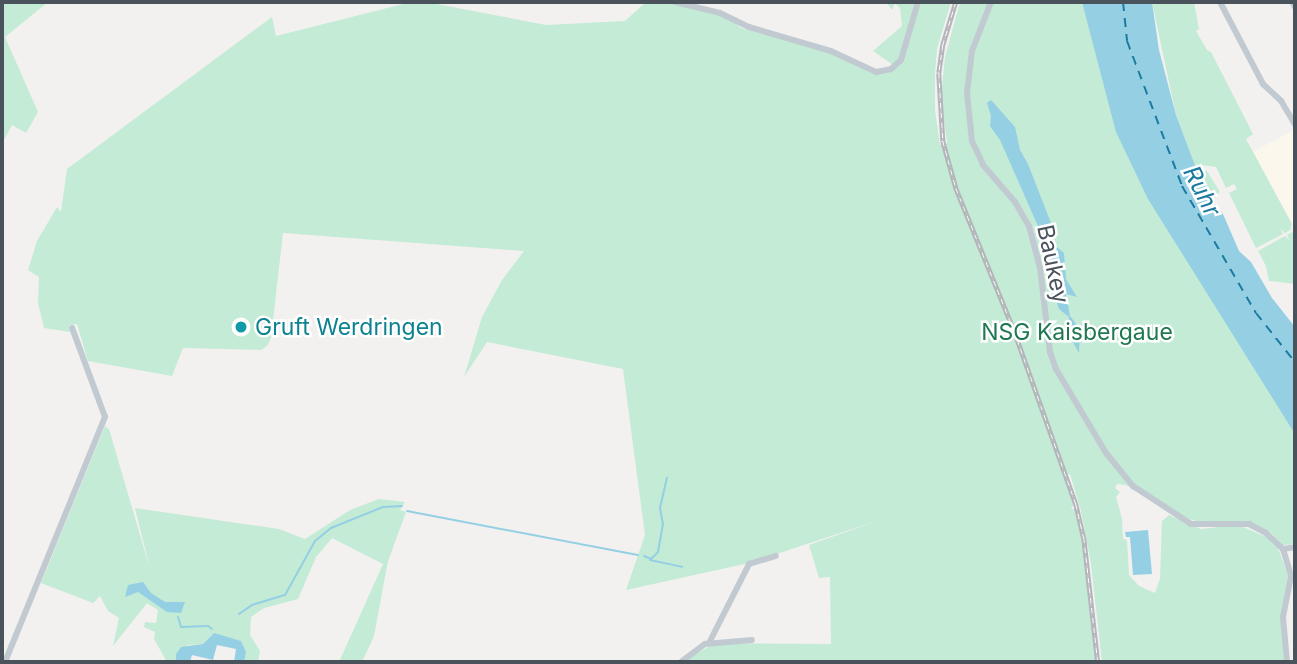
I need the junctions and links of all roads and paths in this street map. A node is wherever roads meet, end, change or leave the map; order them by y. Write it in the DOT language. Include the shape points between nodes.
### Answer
graph roads {
  1 [pos="675,2"];
  2 [pos="918,2"];
  3 [pos="991,2"];
  4 [pos="1220,2"];
  5 [pos="1292,2"];
  6 [pos="1295,7"];
  7 [pos="1294,123"];
  8 [pos="72,328"];
  9 [pos="1295,547"];
  10 [pos="1283,549"];
  11 [pos="776,556"];
  12 [pos="752,640"];
  13 [pos="709,643"];
  14 [pos="5,662"];
  15 [pos="681,662"];
  16 [pos="1287,662"];
  1 -- 2 [label="street" via="831,51 876,72 891,69 901,60"];
  3 -- 10 [label="street, Baukey" via="972,51 967,93 972,141 983,164 1029,226 1056,369 1110,459 1133,486 1191,524 1249,524"];
  4 -- 7 [label="street" via="1263,83"];
  5 -- 6 [label="street"];
  8 -- 14 [label="street" via="105,417"];
  9 -- 10 [label="street"];
  10 -- 16 [label="street" via="1291,576 1283,617"];
  11 -- 13 [label="street" via="750,564"];
  12 -- 13 [label="street"];
  13 -- 15 [label="street"];
}
